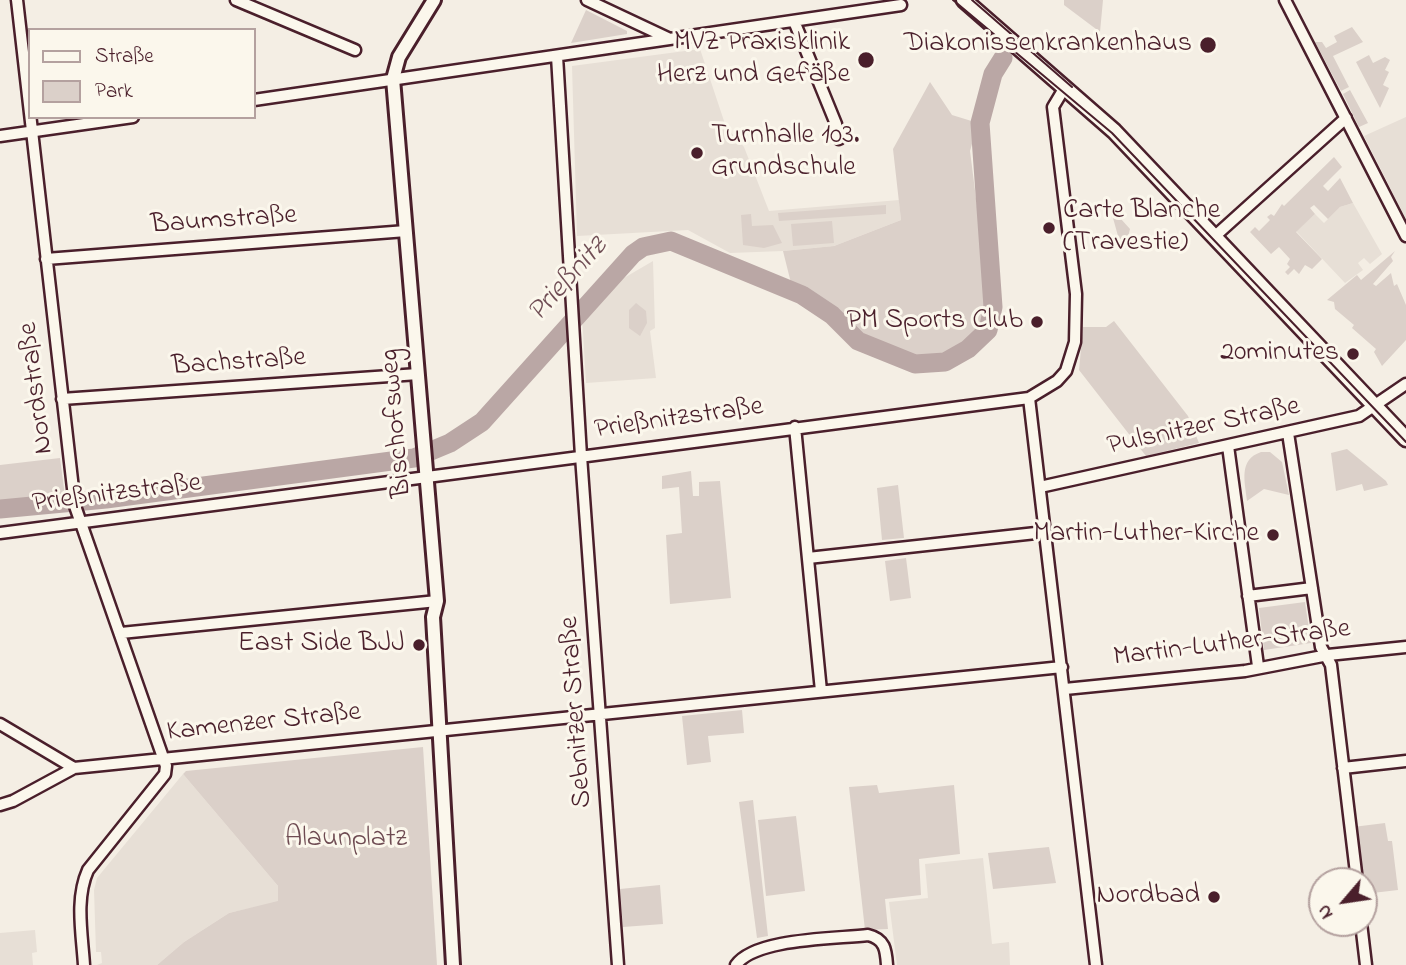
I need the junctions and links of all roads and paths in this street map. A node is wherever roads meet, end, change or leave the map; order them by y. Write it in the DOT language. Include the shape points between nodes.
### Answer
graph roads {
  1 [pos="17,0"];
  2 [pos="236,0"];
  3 [pos="435,0"];
  4 [pos="587,0"];
  5 [pos="964,0"];
  6 [pos="1285,0"];
  7 [pos="901,5"];
  8 [pos="794,22"];
  9 [pos="671,40"];
  10 [pos="355,50"];
  11 [pos="557,56"];
  12 [pos="393,79"];
  13 [pos="1065,87"];
  14 [pos="256,100"];
  15 [pos="28,112"];
  16 [pos="1346,118"];
  17 [pos="29,119"];
  18 [pos="119,119"];
  19 [pos="30,132"];
  20 [pos="0,136"];
  21 [pos="839,139"];
  22 [pos="406,231"];
  23 [pos="1406,236"];
  24 [pos="1214,237"];
  25 [pos="46,259"];
  26 [pos="418,374"];
  27 [pos="1406,384"];
  28 [pos="1028,398"];
  29 [pos="62,399"];
  30 [pos="1376,406"];
  31 [pos="795,428"];
  32 [pos="1288,433"];
  33 [pos="1406,439"];
  34 [pos="1228,446"];
  35 [pos="581,456"];
  36 [pos="427,477"];
  37 [pos="1040,487"];
  38 [pos="80,522"];
  39 [pos="1045,532"];
  40 [pos="0,533"];
  41 [pos="808,558"];
  42 [pos="1312,588"];
  43 [pos="1248,596"];
  44 [pos="437,601"];
  45 [pos="121,633"];
  46 [pos="1406,647"];
  47 [pos="1328,655"];
  48 [pos="1258,666"];
  49 [pos="1062,667"];
  50 [pos="1065,689"];
  51 [pos="821,691"];
  52 [pos="602,713"];
  53 [pos="0,724"];
  54 [pos="439,730"];
  55 [pos="165,757"];
  56 [pos="1406,761"];
  57 [pos="74,768"];
  58 [pos="1343,768"];
  59 [pos="0,805"];
  60 [pos="1355,867"];
  61 [pos="1363,937"];
  62 [pos="84,965"];
  63 [pos="453,965"];
  64 [pos="618,965"];
  65 [pos="736,965"];
  66 [pos="887,965"];
  67 [pos="1096,965"];
  68 [pos="1366,965"];
  1 -- 15 [label="street, Nordstraße"];
  2 -- 10 [label="street"];
  3 -- 12 [label="street" via="399,57"];
  4 -- 9 [label="street"];
  5 -- 13 [label="main road"];
  6 -- 16 [label="street"];
  7 -- 8 [label="street"];
  8 -- 9 [label="street"];
  8 -- 21 [label="street"];
  9 -- 11 [label="street"];
  11 -- 12 [label="street"];
  11 -- 35 [label="street, Sebnitzer Straße"];
  12 -- 14 [label="street"];
  12 -- 22 [label="street, Bischofsweg"];
  13 -- 24 [label="main road" via="1114,131"];
  13 -- 28 [label="street, Prießnitzstraße" via="1053,107 1076,294 1074,342 1066,371"];
  16 -- 23 [label="street"];
  16 -- 24 [label="street"];
  17 -- 19 [label="street, Nordstraße"];
  18 -- 19 [label="street"];
  19 -- 20 [label="street"];
  19 -- 25 [label="street, Nordstraße"];
  22 -- 25 [label="street, Baumstraße"];
  22 -- 26 [label="street, Bischofsweg"];
  24 -- 30 [label="main road"];
  25 -- 29 [label="street, Nordstraße"];
  26 -- 29 [label="street, Bachstraße"];
  26 -- 36 [label="street, Bischofsweg"];
  27 -- 30 [label="street, Pulsnitzer Straße"];
  28 -- 31 [label="street, Prießnitzstraße"];
  28 -- 37 [label="street"];
  29 -- 38 [label="street, Nordstraße"];
  30 -- 32 [label="street, Pulsnitzer Straße" via="1359,416"];
  30 -- 33 [label="main road"];
  31 -- 35 [label="street, Prießnitzstraße"];
  31 -- 41 [label="street"];
  32 -- 34 [label="street, Pulsnitzer Straße"];
  32 -- 42 [label="street"];
  34 -- 37 [label="street, Pulsnitzer Straße"];
  34 -- 43 [label="street"];
  35 -- 36 [label="street, Prießnitzstraße"];
  35 -- 52 [label="street, Sebnitzer Straße"];
  36 -- 38 [label="street, Prießnitzstraße"];
  36 -- 44 [label="street, Bischofsweg"];
  37 -- 39 [label="street"];
  38 -- 40 [label="street, Prießnitzstraße"];
  38 -- 45 [label="street, Nordstraße"];
  39 -- 41 [label="street"];
  39 -- 49 [label="street"];
  41 -- 51 [label="street"];
  42 -- 43 [label="street"];
  42 -- 47 [label="street" via="1321,647"];
  43 -- 48 [label="street"];
  44 -- 45 [label="street"];
  44 -- 54 [label="street, Bischofsweg" via="433,617"];
  45 -- 55 [label="street, Nordstraße"];
  46 -- 47 [label="street, Martin-Luther-Straße"];
  47 -- 48 [label="street, Martin-Luther-Straße"];
  47 -- 58 [label="street"];
  48 -- 50 [label="street, Martin-Luther-Straße"];
  49 -- 50 [label="street"];
  49 -- 51 [label="street, Kamenzer Straße"];
  50 -- 67 [label="street"];
  51 -- 52 [label="street, Kamenzer Straße"];
  52 -- 54 [label="street, Kamenzer Straße"];
  52 -- 64 [label="street, Sebnitzer Straße"];
  53 -- 57 [label="street"];
  54 -- 55 [label="street, Kamenzer Straße"];
  54 -- 63 [label="street, Bischofsweg"];
  55 -- 57 [label="street, Kamenzer Straße"];
  55 -- 62 [label="street" via="165,774 82,883"];
  56 -- 58 [label="street"];
  57 -- 59 [label="street"];
  58 -- 60 [label="street"];
  61 -- 68 [label="street"];
  65 -- 66 [label="street" via="768,946 868,935 883,944"];
}
